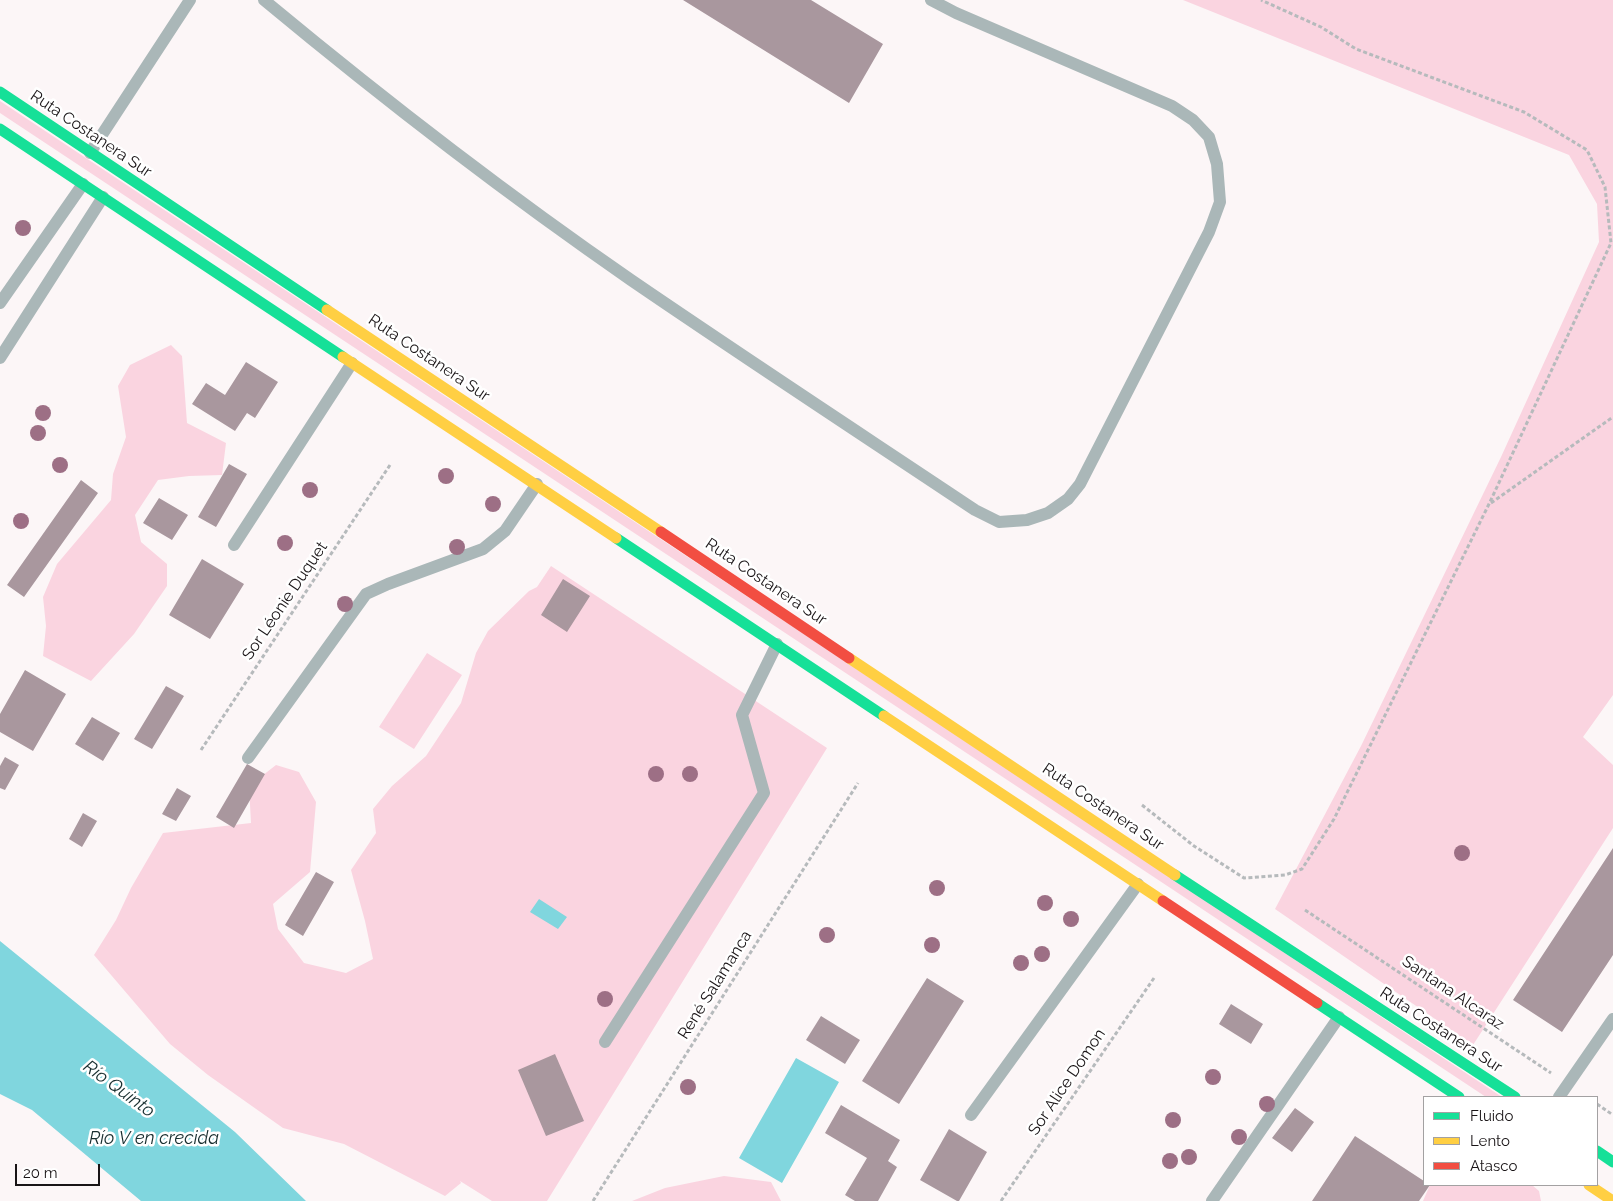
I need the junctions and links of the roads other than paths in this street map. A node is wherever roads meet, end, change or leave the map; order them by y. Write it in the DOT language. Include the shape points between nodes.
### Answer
graph roads {
  1 [pos="190,0"];
  2 [pos="264,0"];
  3 [pos="930,0"];
  4 [pos="0,92"];
  5 [pos="0,129"];
  6 [pos="90,153"];
  7 [pos="83,184"];
  8 [pos="103,197"];
  9 [pos="0,303"];
  10 [pos="0,358"];
  11 [pos="352,363"];
  12 [pos="537,484"];
  13 [pos="234,545"];
  14 [pos="778,644"];
  15 [pos="248,758"];
  16 [pos="1138,884"];
  17 [pos="1339,1017"];
  18 [pos="1613,1018"];
  19 [pos="605,1042"];
  20 [pos="1458,1096"];
  21 [pos="1513,1096"];
  22 [pos="1560,1096"];
  23 [pos="972,1115"];
  24 [pos="1598,1152"];
  25 [pos="1613,1162"];
  26 [pos="1590,1186"];
  27 [pos="1212,1201"];
  28 [pos="1613,1201"];
  1 -- 6 [label="lane"];
  2 -- 3 [label="lane" via="468,162 639,285 975,510 999,522 1027,520 1048,513 1068,499 1080,484 1210,232 1220,202 1217,164 1208,137 1193,120 1172,106"];
  4 -- 6 [label="main road, Ruta Costanera Sur"];
  5 -- 7 [label="main road"];
  6 -- 21 [label="main road, Ruta Costanera Sur"];
  7 -- 8 [label="main road"];
  7 -- 9 [label="lane"];
  8 -- 10 [label="lane"];
  8 -- 11 [label="main road"];
  11 -- 12 [label="main road"];
  11 -- 13 [label="lane"];
  12 -- 14 [label="main road"];
  12 -- 15 [label="lane" via="506,531 484,549 366,594"];
  14 -- 16 [label="main road"];
  14 -- 19 [label="lane" via="742,715 764,793"];
  16 -- 17 [label="main road"];
  16 -- 23 [label="lane"];
  17 -- 20 [label="main road"];
  17 -- 27 [label="lane"];
  18 -- 22 [label="lane"];
  24 -- 25 [label="main road"];
  26 -- 28 [label="main road"];
}
